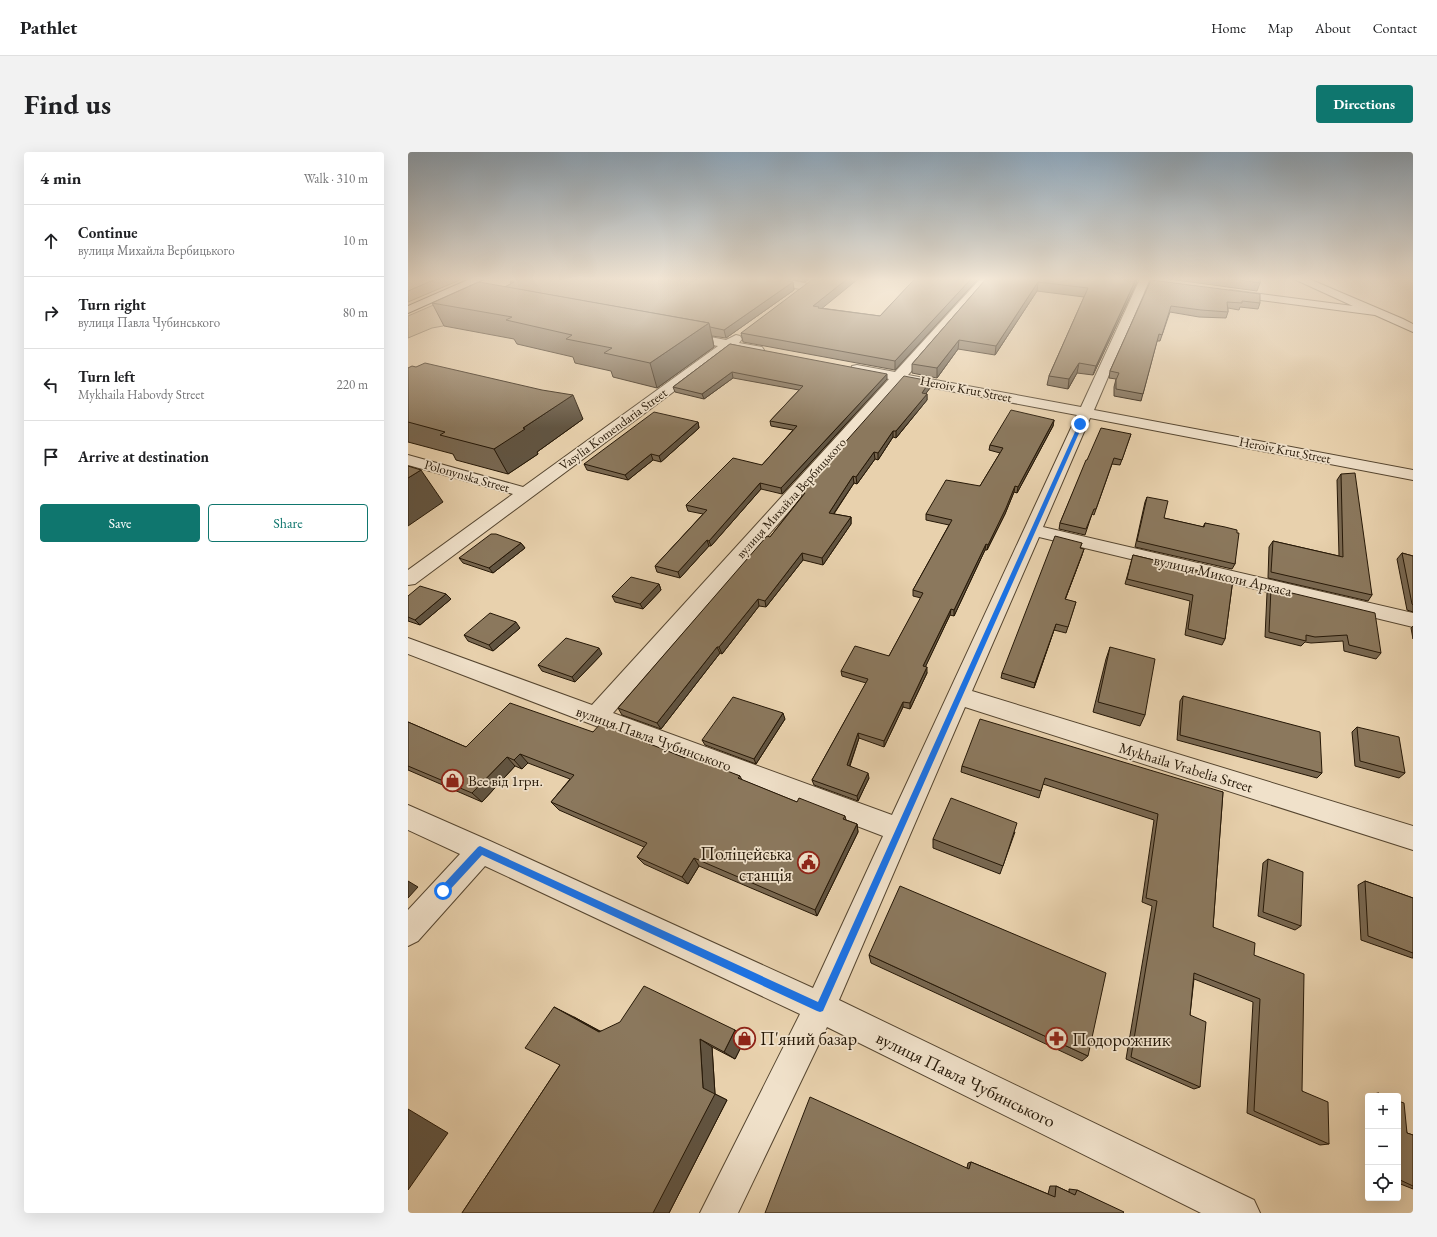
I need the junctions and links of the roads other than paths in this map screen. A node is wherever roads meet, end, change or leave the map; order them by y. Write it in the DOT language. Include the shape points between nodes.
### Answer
graph roads {
  1 [pos="942,329"];
  2 [pos="1122,329"];
  3 [pos="746,332"];
  4 [pos="672,334"];
  5 [pos="729,345"];
  6 [pos="771,353"];
  7 [pos="846,367"];
  8 [pos="899,376"];
  9 [pos="1086,411"];
  10 [pos="408,460"];
  11 [pos="1413,475"];
  12 [pos="526,493"];
  13 [pos="1033,530"];
  14 [pos="408,579"];
  15 [pos="1413,620"];
  16 [pos="408,646"];
  17 [pos="959,696"];
  18 [pos="595,716"];
  19 [pos="408,816"];
  20 [pos="900,830"];
  21 [pos="1413,838"];
  22 [pos="480,850"];
  23 [pos="408,931"];
  24 [pos="820,1007"];
  25 [pos="719,1213"];
  26 [pos="1240,1213"];
  1 -- 8 [label="street, вулиця Михайла Вербицького"];
  2 -- 9 [label="street"];
  3 -- 5 [label="street, Vasylia Komendaria Street"];
  4 -- 5 [label="street"];
  5 -- 6 [label="street"];
  5 -- 12 [label="street, Vasylia Komendaria Street"];
  7 -- 8 [label="street, Heroiv Krut Street"];
  8 -- 9 [label="street, Heroiv Krut Street"];
  8 -- 18 [label="street, вулиця Михайла Вербицького"];
  9 -- 11 [label="street, Heroiv Krut Street"];
  9 -- 13 [label="street"];
  10 -- 12 [label="street, Polonynska Street"];
  12 -- 14 [label="street, Vasylia Komendaria Street"];
  13 -- 15 [label="street, вулиця Миколи Аркаса"];
  13 -- 17 [label="street"];
  16 -- 18 [label="street, вулиця Павла Чубинського"];
  17 -- 20 [label="street"];
  17 -- 21 [label="street, Mykhaila Vrabelia Street"];
  18 -- 20 [label="street, вулиця Павла Чубинського"];
  19 -- 22 [label="street, вулиця Павла Чубинського"];
  20 -- 24 [label="street"];
  22 -- 23 [label="street"];
  22 -- 24 [label="street, вулиця Павла Чубинського"];
  24 -- 25 [label="street"];
  24 -- 26 [label="street, вулиця Павла Чубинського"];
}
